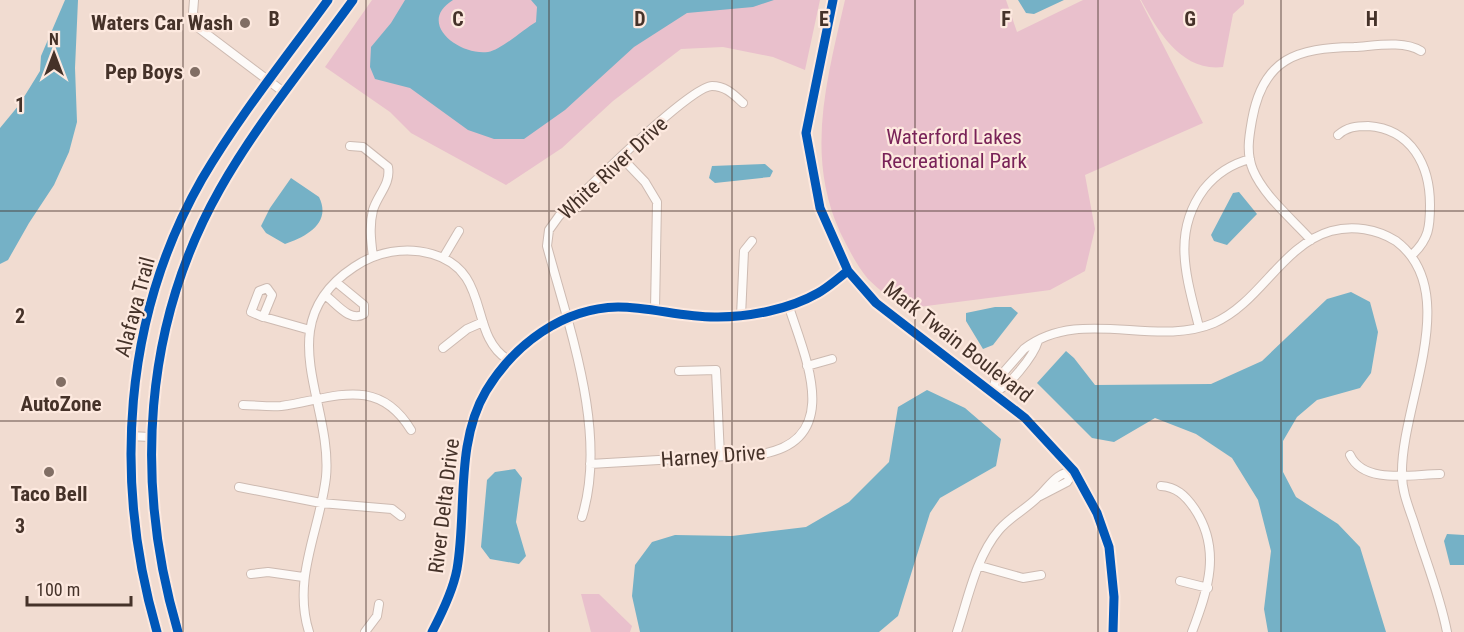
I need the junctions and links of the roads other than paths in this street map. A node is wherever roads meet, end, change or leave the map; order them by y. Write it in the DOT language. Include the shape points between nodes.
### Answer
graph roads {
  1 [pos="195,0"];
  2 [pos="328,0"];
  3 [pos="354,0"];
  4 [pos="833,0"];
  5 [pos="1421,51"];
  6 [pos="269,81"];
  7 [pos="285,93"];
  8 [pos="743,104"];
  9 [pos="1338,135"];
  10 [pos="350,147"];
  11 [pos="622,158"];
  12 [pos="1250,159"];
  13 [pos="459,231"];
  14 [pos="1311,240"];
  15 [pos="752,241"];
  16 [pos="1412,255"];
  17 [pos="373,257"];
  18 [pos="443,258"];
  19 [pos="848,271"];
  20 [pos="336,282"];
  21 [pos="325,295"];
  22 [pos="788,304"];
  23 [pos="655,310"];
  24 [pos="741,315"];
  25 [pos="263,317"];
  26 [pos="567,320"];
  27 [pos="483,322"];
  28 [pos="1199,327"];
  29 [pos="310,330"];
  30 [pos="443,348"];
  31 [pos="507,359"];
  32 [pos="832,359"];
  33 [pos="807,366"];
  34 [pos="679,371"];
  35 [pos="992,392"];
  36 [pos="316,399"];
  37 [pos="243,405"];
  38 [pos="411,430"];
  39 [pos="130,436"];
  40 [pos="150,437"];
  41 [pos="1350,455"];
  42 [pos="720,456"];
  43 [pos="590,464"];
  44 [pos="1074,471"];
  45 [pos="1402,474"];
  46 [pos="1440,474"];
  47 [pos="1161,486"];
  48 [pos="238,487"];
  49 [pos="321,503"];
  50 [pos="401,516"];
  51 [pos="582,516"];
  52 [pos="980,566"];
  53 [pos="251,574"];
  54 [pos="1041,574"];
  55 [pos="303,577"];
  56 [pos="1180,581"];
  57 [pos="1208,588"];
  58 [pos="379,604"];
  59 [pos="157,632"];
  60 [pos="178,632"];
  61 [pos="309,632"];
  62 [pos="364,632"];
  63 [pos="432,632"];
  64 [pos="957,632"];
  65 [pos="1113,632"];
  66 [pos="1192,632"];
  67 [pos="1447,632"];
  1 -- 6 [label="street" via="193,13 200,29"];
  2 -- 6 [label="main road, Alafaya Trail"];
  3 -- 7 [label="main road, Alafaya Trail"];
  4 -- 19 [label="street, Mark Twain Boulevard" via="806,133 820,208"];
  5 -- 12 [label="street" via="1406,46 1321,48 1290,57 1272,71 1258,93 1249,134"];
  6 -- 7 [label="street"];
  6 -- 39 [label="main road, Alafaya Trail" via="213,161 169,249 142,341"];
  7 -- 40 [label="main road, Alafaya Trail" via="231,171 189,256 162,344"];
  8 -- 11 [label="street, White River Drive" via="727,89 700,89"];
  9 -- 16 [label="street" via="1354,126 1383,129 1401,136 1420,157 1429,179 1430,225 1426,240"];
  10 -- 17 [label="street" via="363,147 388,167 390,177 372,213"];
  11 -- 23 [label="street" via="645,182 657,202"];
  11 -- 26 [label="street, White River Drive" via="549,230 547,246"];
  12 -- 14 [label="street" via="1260,183"];
  12 -- 28 [label="street" via="1233,164 1212,181 1196,201 1186,225 1184,264"];
  13 -- 18 [label="street"];
  14 -- 16 [label="street" via="1331,231 1365,229 1394,240"];
  14 -- 28 [label="street" via="1238,308"];
  15 -- 24 [label="street" via="744,252"];
  16 -- 45 [label="street" via="1430,290 1432,328"];
  17 -- 18 [label="street" via="411,250"];
  17 -- 20 [label="street" via="360,262"];
  18 -- 27 [label="street" via="458,269 474,290"];
  19 -- 22 [label="street, River Delta Drive" via="818,293"];
  19 -- 35 [label="street, Mark Twain Boulevard" via="876,303"];
  20 -- 21 [label="street"];
  20 -- 21 [label="street" via="364,306 364,314 351,316"];
  21 -- 29 [label="street"];
  22 -- 24 [label="street, River Delta Drive"];
  22 -- 33 [label="street, Harney Drive"];
  23 -- 24 [label="street, River Delta Drive" via="693,317"];
  23 -- 26 [label="street, River Delta Drive" via="617,307"];
  25 -- 25 [label="street" via="251,312 259,291 267,288 272,294"];
  25 -- 29 [label="street"];
  26 -- 31 [label="street, River Delta Drive" via="539,332"];
  26 -- 43 [label="street, White River Drive" via="583,372"];
  27 -- 30 [label="street"];
  27 -- 31 [label="street" via="489,340"];
  28 -- 35 [label="street" via="1053,333 1038,341 1033,353 1003,388"];
  29 -- 36 [label="street" via="308,354"];
  31 -- 63 [label="street, River Delta Drive" via="485,393 473,424 457,571"];
  32 -- 33 [label="street"];
  33 -- 42 [label="street, Harney Drive" via="814,404 802,433 772,452"];
  34 -- 42 [label="street" via="716,370"];
  35 -- 44 [label="street, Mark Twain Boulevard" via="1025,418"];
  36 -- 37 [label="street" via="278,406"];
  36 -- 38 [label="street" via="362,393 381,400"];
  36 -- 49 [label="street" via="326,474"];
  39 -- 40 [label="street"];
  39 -- 59 [label="main road, Alafaya Trail" via="135,539"];
  40 -- 60 [label="main road, Alafaya Trail" via="156,540"];
  41 -- 45 [label="street" via="1365,472"];
  42 -- 43 [label="street, Harney Drive"];
  43 -- 51 [label="street, White River Drive" via="589,494"];
  44 -- 52 [label="street" via="1067,482 1040,496 1000,529"];
  44 -- 65 [label="street, Mark Twain Boulevard" via="1097,513 1108,547 1114,597"];
  45 -- 46 [label="street"];
  45 -- 67 [label="street"];
  47 -- 57 [label="street" via="1180,492 1200,519 1210,550"];
  48 -- 49 [label="street"];
  49 -- 50 [label="street" via="392,509"];
  49 -- 55 [label="street"];
  52 -- 54 [label="street" via="1023,578"];
  52 -- 64 [label="street"];
  53 -- 55 [label="street"];
  55 -- 61 [label="street"];
  56 -- 57 [label="street"];
  57 -- 66 [label="street"];
  58 -- 62 [label="street" via="377,616"];
}
